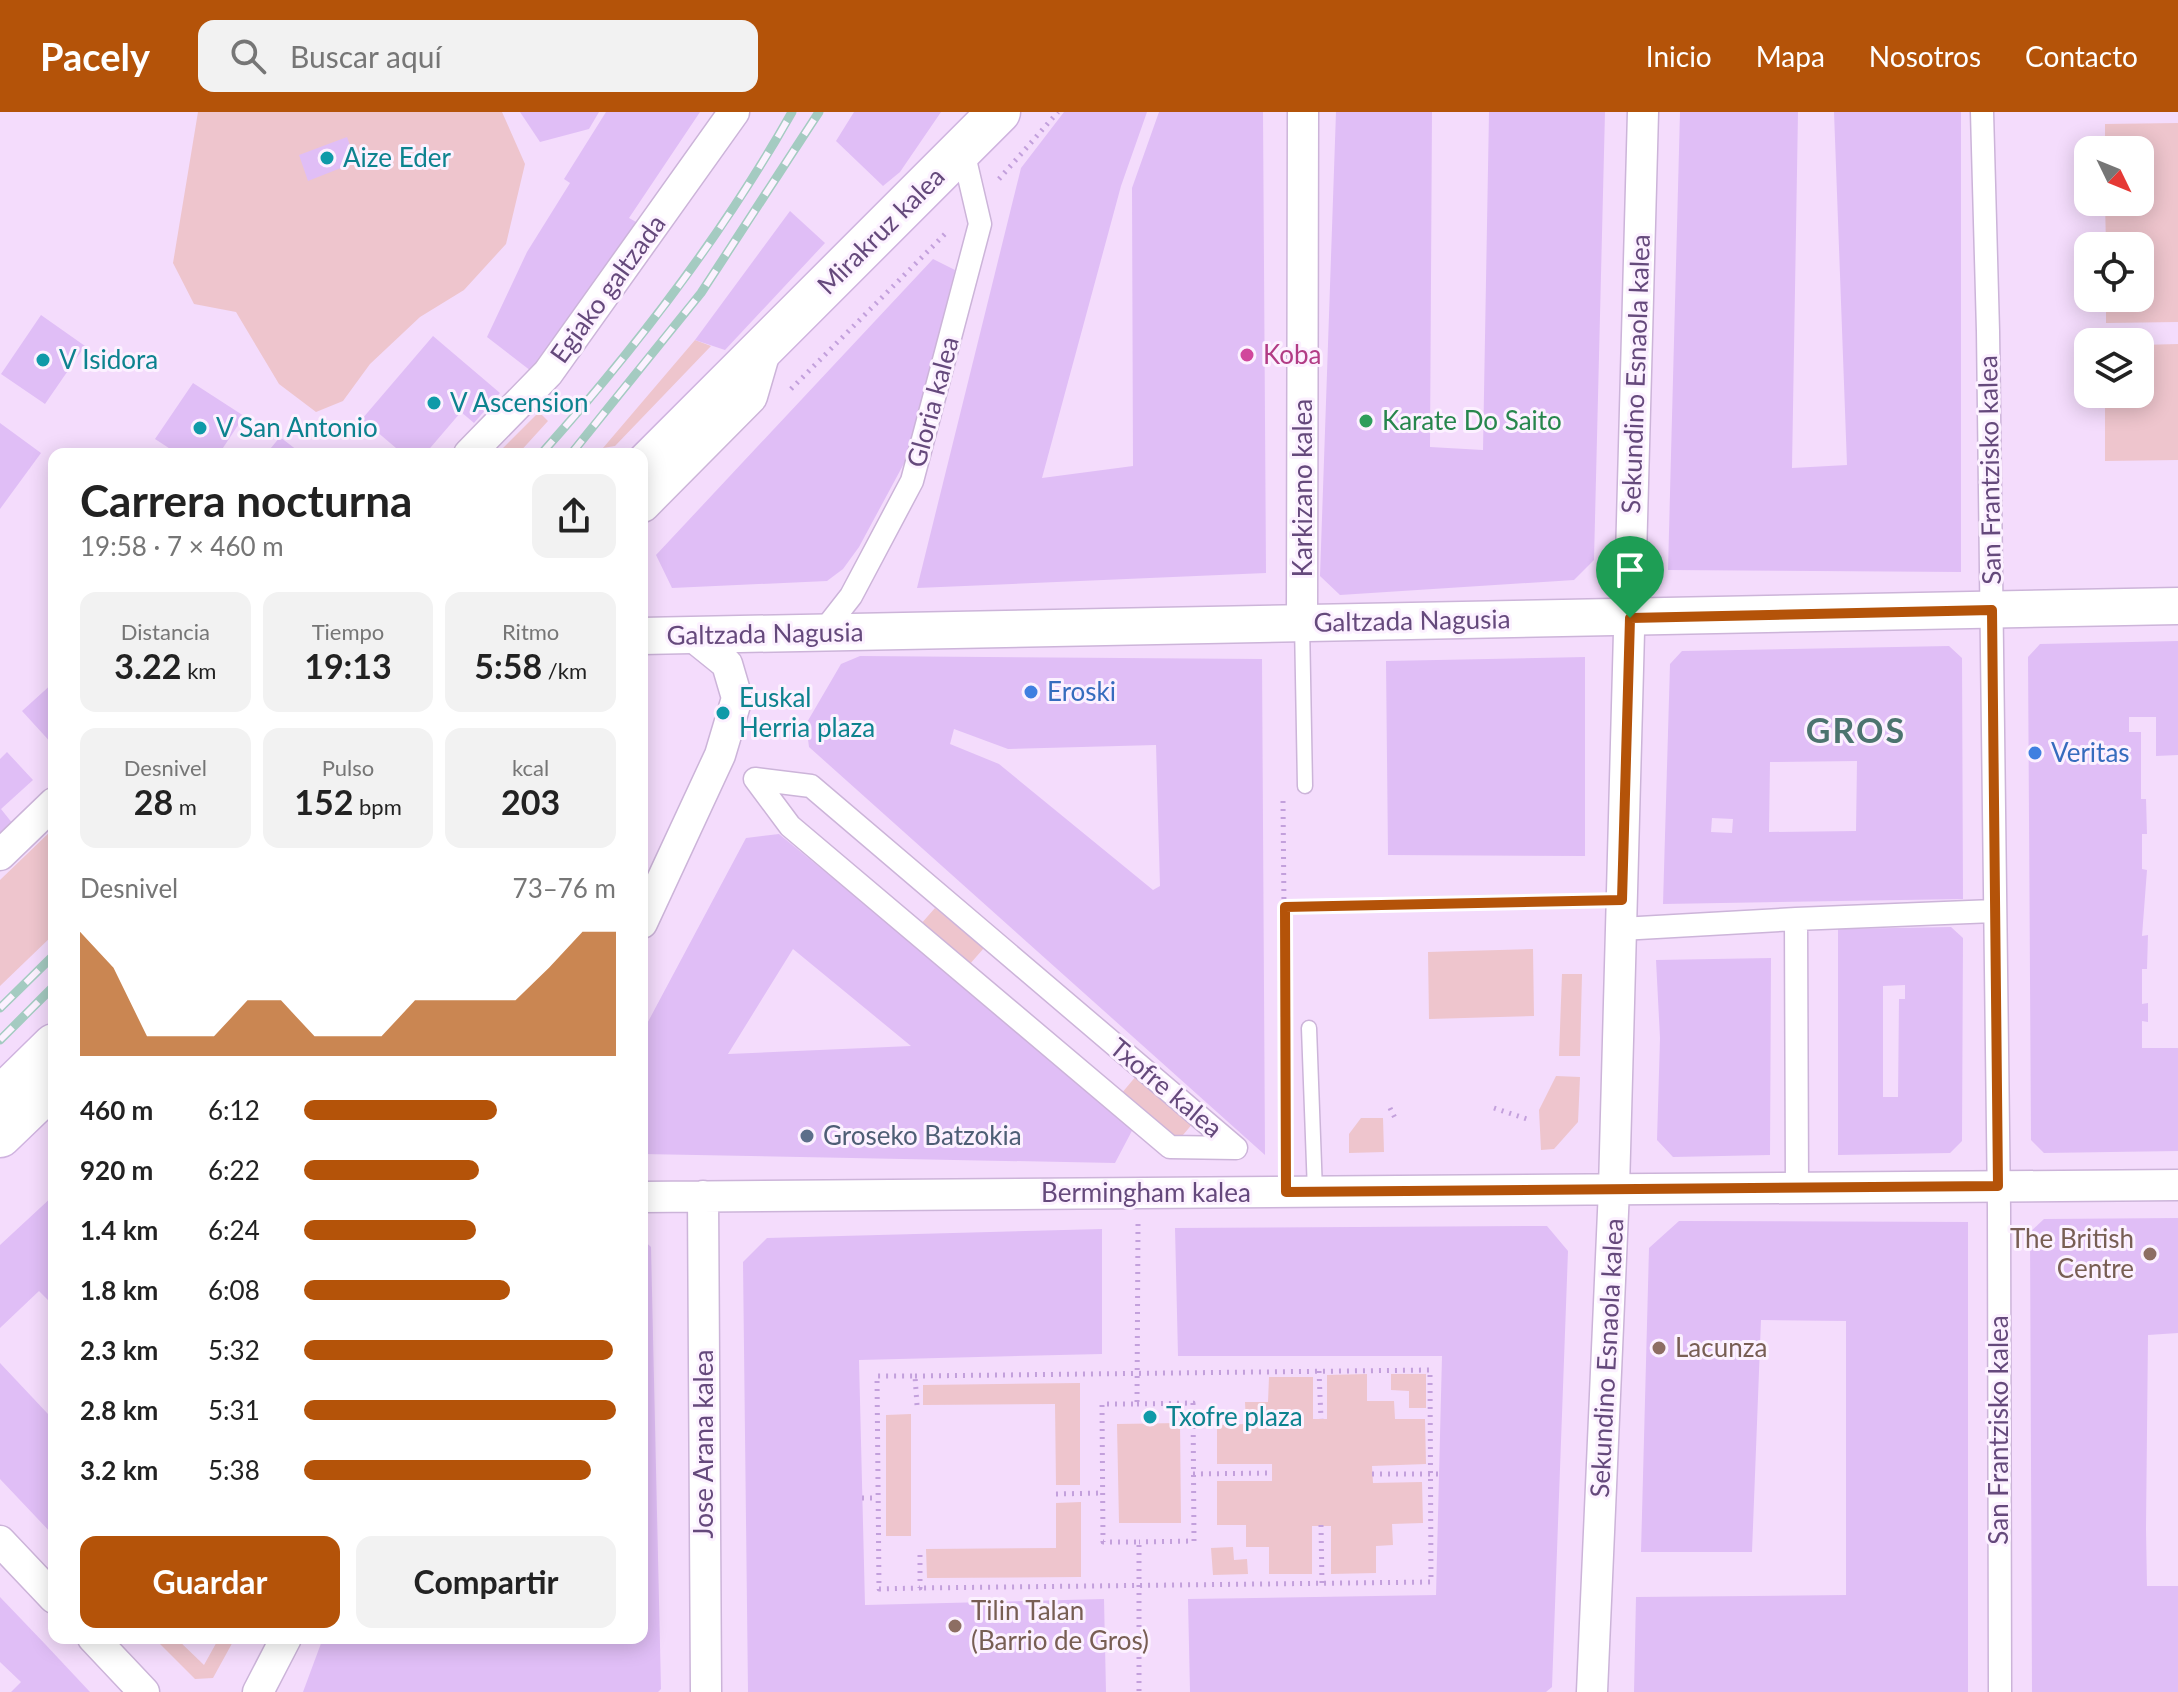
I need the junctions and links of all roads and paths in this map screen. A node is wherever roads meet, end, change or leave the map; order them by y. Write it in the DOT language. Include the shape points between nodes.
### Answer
graph roads {
  1 [pos="734,112"];
  2 [pos="999,112"];
  3 [pos="1058,112"];
  4 [pos="1303,112"];
  5 [pos="1643,112"];
  6 [pos="1982,112"];
  7 [pos="963,151"];
  8 [pos="976,203"];
  9 [pos="763,348"];
  10 [pos="788,392"];
  11 [pos="475,448"];
  12 [pos="648,463"];
  13 [pos="648,498"];
  14 [pos="2178,606"];
  15 [pos="1992,610"];
  16 [pos="1630,618"];
  17 [pos="1302,623"];
  18 [pos="822,633"];
  19 [pos="648,635"];
  20 [pos="691,635"];
  21 [pos="755,779"];
  22 [pos="1305,786"];
  23 [pos="1283,795"];
  24 [pos="48,809"];
  25 [pos="0,855"];
  26 [pos="1285,907"];
  27 [pos="648,910"];
  28 [pos="1994,911"];
  29 [pos="1622,914"];
  30 [pos="1796,919"];
  31 [pos="1286,1018"];
  32 [pos="1309,1028"];
  33 [pos="48,1051"];
  34 [pos="48,1091"];
  35 [pos="0,1098"];
  36 [pos="1390,1108"];
  37 [pos="1494,1108"];
  38 [pos="1395,1118"];
  39 [pos="1530,1120"];
  40 [pos="0,1136"];
  41 [pos="2178,1185"];
  42 [pos="1998,1186"];
  43 [pos="1797,1188"];
  44 [pos="1614,1189"];
  45 [pos="1315,1192"];
  46 [pos="703,1196"];
  47 [pos="648,1197"];
  48 [pos="1138,1230"];
  49 [pos="1319,1371"];
  50 [pos="1137,1373"];
  51 [pos="915,1376"];
  52 [pos="1137,1404"];
  53 [pos="917,1405"];
  54 [pos="1321,1419"];
  55 [pos="1272,1473"];
  56 [pos="1193,1474"];
  57 [pos="1372,1474"];
  58 [pos="1430,1474"];
  59 [pos="1439,1474"];
  60 [pos="1102,1493"];
  61 [pos="1056,1494"];
  62 [pos="862,1498"];
  63 [pos="878,1498"];
  64 [pos="1321,1525"];
  65 [pos="0,1541"];
  66 [pos="1139,1542"];
  67 [pos="920,1549"];
  68 [pos="1322,1583"];
  69 [pos="1139,1586"];
  70 [pos="920,1588"];
  71 [pos="48,1592"];
  72 [pos="99,1644"];
  73 [pos="283,1644"];
  74 [pos="144,1692"];
  75 [pos="258,1692"];
  76 [pos="706,1692"];
  77 [pos="1139,1692"];
  78 [pos="1592,1692"];
  79 [pos="2000,1692"];
  1 -- 11 [label="street, Egiako galtzada" via="548,373"];
  2 -- 7 [label="main road, Mirakruz kalea"];
  3 -- 8 [label="path"];
  4 -- 17 [label="street, Karkizano kalea"];
  5 -- 16 [label="street, Sekundino Esnaola kalea"];
  6 -- 15 [label="street, San Frantzisko kalea"];
  7 -- 8 [label="street, Gloria kalea"];
  7 -- 9 [label="main road, Mirakruz kalea"];
  8 -- 10 [label="path"];
  8 -- 18 [label="street, Gloria kalea" via="980,224 912,481 851,596"];
  9 -- 12 [label="main road, Mirakruz kalea"];
  9 -- 13 [label="street" via="749,396"];
  14 -- 15 [label="street, Galtzada Nagusia"];
  15 -- 16 [label="street, Galtzada Nagusia"];
  15 -- 28 [label="street, San Frantzisko kalea"];
  16 -- 17 [label="street, Galtzada Nagusia"];
  16 -- 29 [label="street, Sekundino Esnaola kalea"];
  17 -- 18 [label="street, Galtzada Nagusia"];
  17 -- 22 [label="lane"];
  18 -- 20 [label="street, Galtzada Nagusia"];
  19 -- 20 [label="street, Galtzada Nagusia"];
  20 -- 27 [label="street" via="727,664 737,698 720,755"];
  21 -- 21 [label="street, Txofre kalea" via="790,826 1170,1147 1236,1148 811,786"];
  23 -- 26 [label="path"];
  24 -- 25 [label="street"];
  26 -- 29 [label="path"];
  26 -- 31 [label="path"];
  28 -- 30 [label="street"];
  28 -- 42 [label="street, San Frantzisko kalea"];
  29 -- 30 [label="street"];
  29 -- 44 [label="street, Sekundino Esnaola kalea"];
  30 -- 43 [label="street"];
  32 -- 45 [label="lane"];
  33 -- 35 [label="main road"];
  34 -- 40 [label="main road"];
  36 -- 38 [label="path"];
  37 -- 39 [label="path"];
  41 -- 42 [label="street, Bermingham kalea"];
  42 -- 43 [label="street, Bermingham kalea"];
  42 -- 79 [label="street, San Frantzisko kalea"];
  43 -- 44 [label="street, Bermingham kalea"];
  44 -- 45 [label="street, Bermingham kalea"];
  44 -- 78 [label="street, Sekundino Esnaola kalea"];
  45 -- 46 [label="street, Bermingham kalea"];
  46 -- 47 [label="street, Bermingham kalea"];
  46 -- 76 [label="street, Jose Arana kalea"];
  48 -- 50 [label="path"];
  49 -- 50 [label="path"];
  49 -- 54 [label="path"];
  49 -- 58 [label="path" via="1430,1370"];
  50 -- 51 [label="path"];
  50 -- 52 [label="path"];
  51 -- 53 [label="path"];
  51 -- 63 [label="path" via="877,1376"];
  52 -- 56 [label="path" via="1193,1403"];
  52 -- 60 [label="path" via="1102,1404"];
  55 -- 56 [label="path"];
  56 -- 66 [label="path" via="1194,1541"];
  57 -- 58 [label="path"];
  58 -- 59 [label="path"];
  58 -- 68 [label="path" via="1431,1582"];
  60 -- 61 [label="path"];
  60 -- 66 [label="path" via="1103,1542"];
  62 -- 63 [label="path"];
  63 -- 70 [label="path" via="879,1589"];
  64 -- 68 [label="path"];
  65 -- 71 [label="street"];
  66 -- 69 [label="path"];
  67 -- 70 [label="path"];
  68 -- 69 [label="path"];
  69 -- 70 [label="path"];
  69 -- 77 [label="path"];
  72 -- 74 [label="street"];
  73 -- 75 [label="street"];
}
